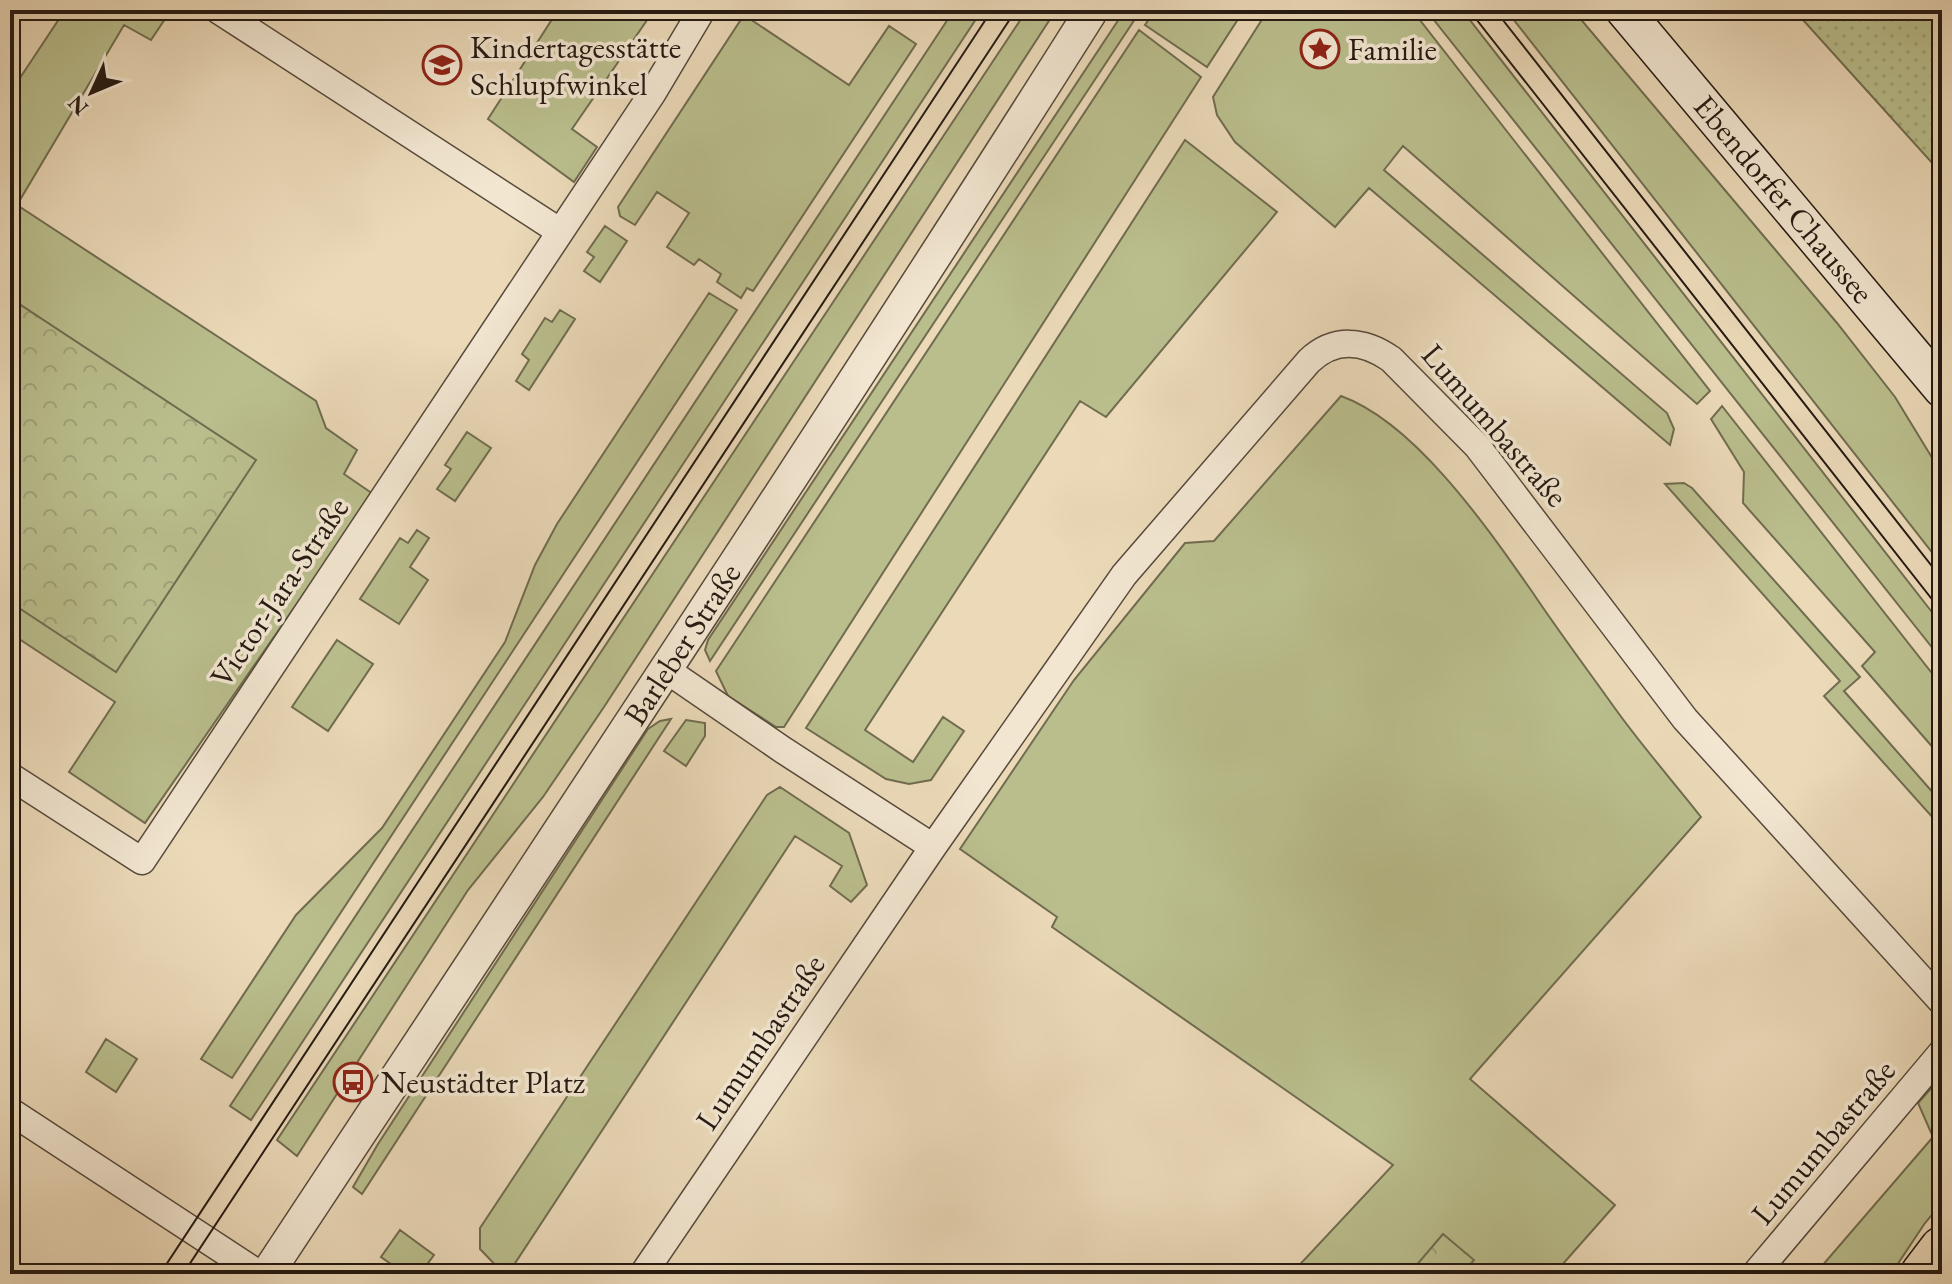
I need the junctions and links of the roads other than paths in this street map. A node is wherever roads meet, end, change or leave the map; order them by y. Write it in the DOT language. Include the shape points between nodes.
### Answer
graph roads {
  1 [pos="218,10"];
  2 [pos="702,10"];
  3 [pos="1092,10"];
  4 [pos="1624,10"];
  5 [pos="559,231"];
  6 [pos="1942,389"];
  7 [pos="665,669"];
  8 [pos="10,776"];
  9 [pos="933,847"];
  10 [pos="1942,1002"];
  11 [pos="1942,1052"];
  12 [pos="10,1111"];
  13 [pos="1942,1249"];
  14 [pos="259,1274"];
  15 [pos="267,1274"];
  16 [pos="643,1274"];
  17 [pos="1755,1274"];
  18 [pos="1923,1274"];
  1 -- 5 [label="street"];
  2 -- 5 [label="street, Victor-Jara-Straße"];
  3 -- 7 [label="street, Barleber Straße"];
  4 -- 6 [label="main road, Ebendorfer Chaussee"];
  5 -- 8 [label="street, Victor-Jara-Straße" via="142,861"];
  7 -- 9 [label="street"];
  7 -- 15 [label="street, Barleber Straße"];
  9 -- 10 [label="street, Lumumbastraße" via="1124,575 1309,361 1325,349 1354,343 1391,359 1477,446 1662,692"];
  9 -- 16 [label="street, Lumumbastraße"];
  11 -- 17 [label="street, Lumumbastraße"];
  12 -- 14 [label="street"];
  13 -- 18 [label="highway"];
}
